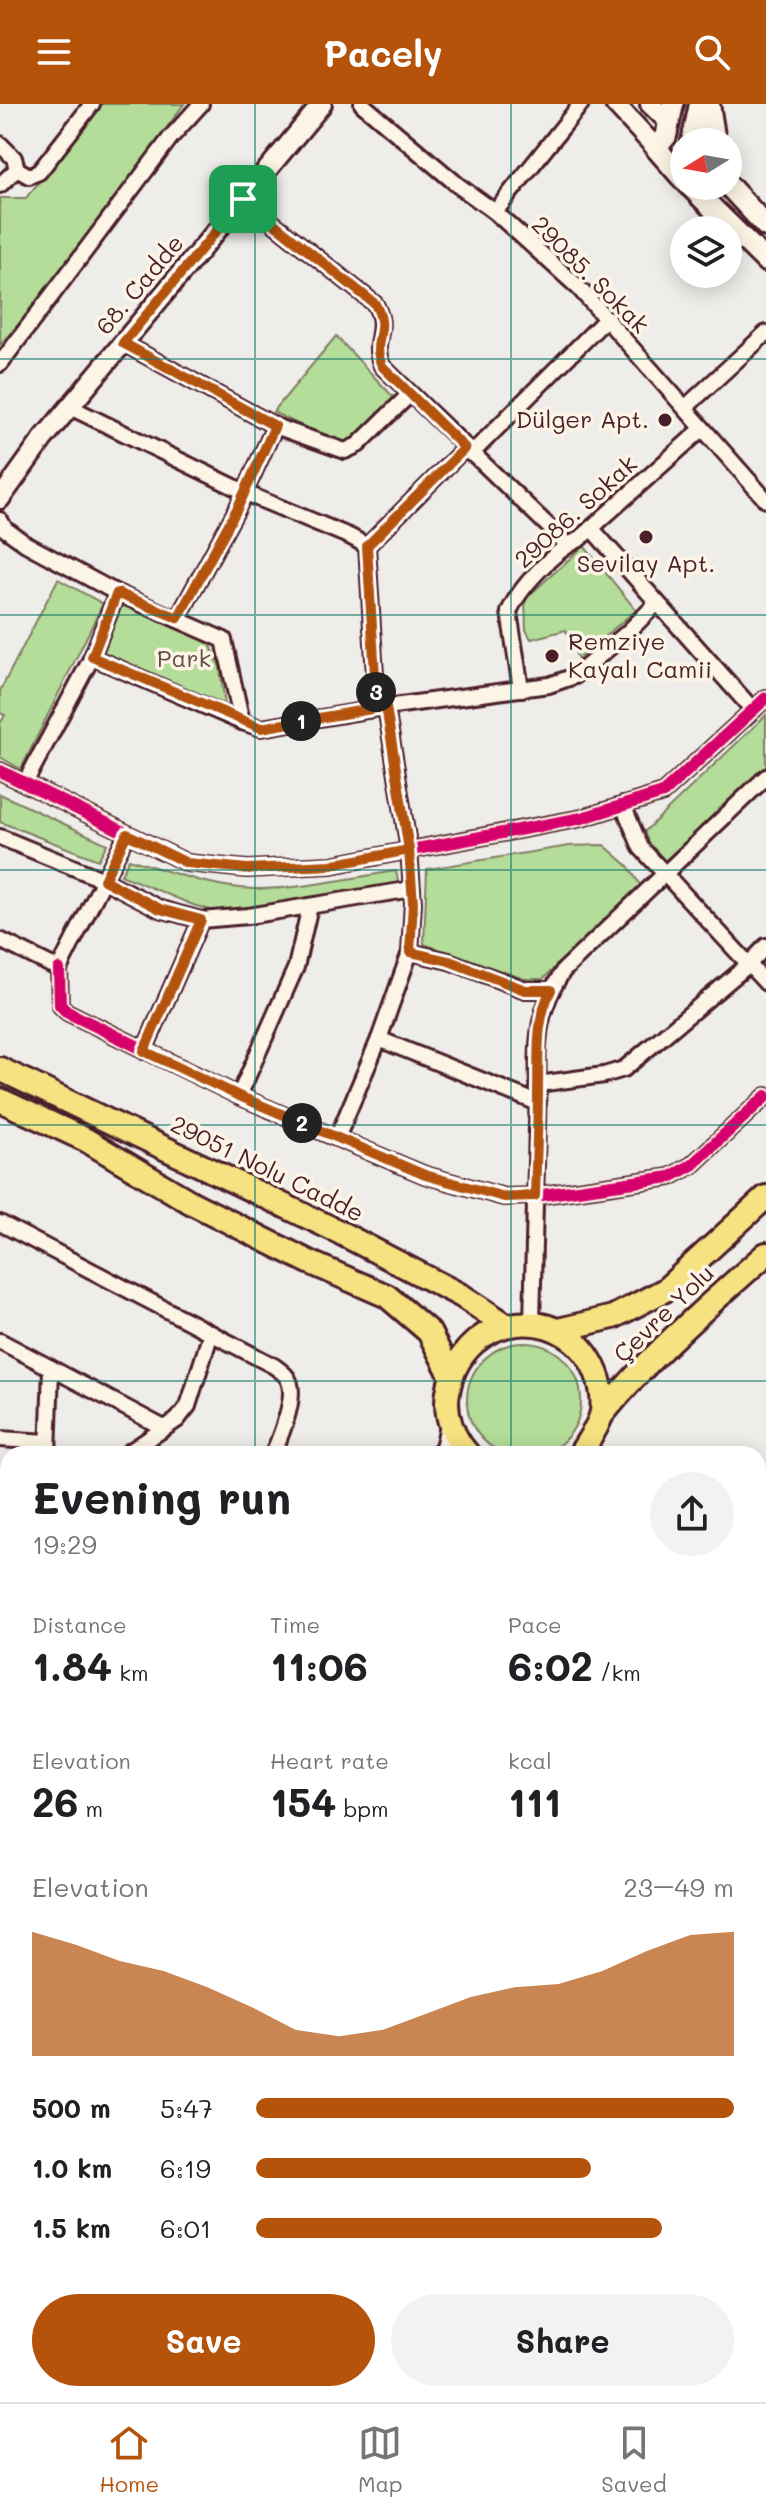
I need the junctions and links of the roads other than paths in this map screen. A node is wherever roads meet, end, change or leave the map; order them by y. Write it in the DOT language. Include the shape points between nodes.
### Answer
graph roads {
  1 [pos="92,104"];
  2 [pos="201,104"];
  3 [pos="322,104"];
  4 [pos="362,104"];
  5 [pos="581,104"];
  6 [pos="615,104"];
  7 [pos="650,104"];
  8 [pos="700,104"];
  9 [pos="709,104"];
  10 [pos="671,113"];
  11 [pos="695,128"];
  12 [pos="713,128"];
  13 [pos="0,144"];
  14 [pos="656,148"];
  15 [pos="670,162"];
  16 [pos="17,169"];
  17 [pos="0,185"];
  18 [pos="243,199"];
  19 [pos="706,200"];
  20 [pos="742,200"];
  21 [pos="495,212"];
  22 [pos="766,226"];
  23 [pos="766,261"];
  24 [pos="607,318"];
  25 [pos="766,333"];
  26 [pos="123,343"];
  27 [pos="0,364"];
  28 [pos="410,394"];
  29 [pos="70,407"];
  30 [pos="686,407"];
  31 [pos="275,426"];
  32 [pos="702,429"];
  33 [pos="468,451"];
  34 [pos="245,492"];
  35 [pos="0,499"];
  36 [pos="766,500"];
  37 [pos="0,520"];
  38 [pos="591,528"];
  39 [pos="568,545"];
  40 [pos="367,546"];
  41 [pos="117,593"];
  42 [pos="657,603"];
  43 [pos="178,618"];
  44 [pos="92,657"];
  45 [pos="521,689"];
  46 [pos="766,698"];
  47 [pos="382,708"];
  48 [pos="753,710"];
  49 [pos="242,722"];
  50 [pos="0,771"];
  51 [pos="766,777"];
  52 [pos="25,783"];
  53 [pos="623,805"];
  54 [pos="127,834"];
  55 [pos="0,837"];
  56 [pos="409,850"];
  57 [pos="664,873"];
  58 [pos="104,880"];
  59 [pos="412,889"];
  60 [pos="310,906"];
  61 [pos="201,920"];
  62 [pos="0,940"];
  63 [pos="766,946"];
  64 [pos="410,952"];
  65 [pos="748,965"];
  66 [pos="59,969"];
  67 [pos="766,983"];
  68 [pos="551,990"];
  69 [pos="379,1039"];
  70 [pos="144,1051"];
  71 [pos="0,1069"];
  72 [pos="538,1084"];
  73 [pos="239,1096"];
  74 [pos="766,1096"];
  75 [pos="0,1100"];
  76 [pos="538,1103"];
  77 [pos="337,1138"];
  78 [pos="535,1196"];
  79 [pos="766,1197"];
  80 [pos="1,1227"];
  81 [pos="766,1254"];
  82 [pos="532,1323"];
  83 [pos="506,1325"];
  84 [pos="558,1330"];
  85 [pos="211,1333"];
  86 [pos="0,1341"];
  87 [pos="51,1368"];
  88 [pos="451,1375"];
  89 [pos="601,1416"];
  90 [pos="450,1426"];
  91 [pos="164,1428"];
  92 [pos="0,1439"];
  93 [pos="37,1446"];
  94 [pos="48,1446"];
  95 [pos="138,1446"];
  96 [pos="276,1446"];
  97 [pos="445,1446"];
  98 [pos="460,1446"];
  99 [pos="584,1446"];
  1 -- 16 [label="street" via="39,172 29,176"];
  2 -- 27 [label="street"];
  3 -- 18 [label="street, 68. Cadde"];
  4 -- 21 [label="street, 29085. Sokak"];
  5 -- 21 [label="street"];
  6 -- 14 [label="street"];
  7 -- 10 [label="street"];
  8 -- 11 [label="main road"];
  9 -- 12 [label="main road"];
  10 -- 14 [label="main road" via="666,136"];
  13 -- 16 [label="street"];
  14 -- 15 [label="main road"];
  16 -- 17 [label="street"];
  18 -- 26 [label="street, 68. Cadde"];
  18 -- 28 [label="street" via="375,304 383,329 376,353"];
  19 -- 23 [label="main road"];
  20 -- 22 [label="main road"];
  21 -- 24 [label="street, 29085. Sokak"];
  24 -- 30 [label="street, 29085. Sokak"];
  24 -- 33 [label="street"];
  25 -- 30 [label="street"];
  26 -- 29 [label="street, 68. Cadde"];
  26 -- 31 [label="street"];
  28 -- 31 [label="street" via="358,445 345,451"];
  28 -- 33 [label="street"];
  29 -- 34 [label="street"];
  29 -- 35 [label="street, 68. Cadde"];
  30 -- 32 [label="street, 29085. Sokak"];
  31 -- 34 [label="street"];
  32 -- 36 [label="street, 29085. Sokak"];
  32 -- 38 [label="street, 29086. Sokak"];
  33 -- 39 [label="street"];
  33 -- 40 [label="street"];
  34 -- 40 [label="street"];
  34 -- 43 [label="street"];
  37 -- 41 [label="street" via="26,544"];
  38 -- 39 [label="street, 29086. Sokak"];
  38 -- 42 [label="street"];
  39 -- 45 [label="street, 29086. Sokak" via="529,581 509,612"];
  40 -- 47 [label="street"];
  41 -- 43 [label="street"];
  41 -- 44 [label="street"];
  42 -- 45 [label="street" via="575,676"];
  42 -- 48 [label="street"];
  43 -- 49 [label="street" via="224,640"];
  44 -- 49 [label="street"];
  44 -- 52 [label="street"];
  45 -- 47 [label="street"];
  46 -- 48 [label="street"];
  47 -- 49 [label="street" via="261,728"];
  47 -- 56 [label="street"];
  48 -- 53 [label="street" via="663,793"];
  50 -- 52 [label="street"];
  51 -- 57 [label="street"];
  52 -- 54 [label="street"];
  53 -- 56 [label="street" via="582,818"];
  53 -- 57 [label="street" via="641,848"];
  54 -- 56 [label="street" via="187,863 247,869 331,865"];
  54 -- 58 [label="street"];
  55 -- 58 [label="street"];
  56 -- 59 [label="street"];
  57 -- 65 [label="street"];
  57 -- 68 [label="street" via="563,971"];
  58 -- 61 [label="street" via="160,909"];
  58 -- 66 [label="street"];
  59 -- 60 [label="street"];
  59 -- 64 [label="street"];
  60 -- 61 [label="street"];
  60 -- 73 [label="street" via="296,967"];
  61 -- 70 [label="street"];
  62 -- 66 [label="street"];
  63 -- 65 [label="street"];
  64 -- 68 [label="street" via="525,990"];
  64 -- 69 [label="street"];
  65 -- 67 [label="street"];
  65 -- 72 [label="street" via="624,1069"];
  66 -- 70 [label="street" via="60,1005 67,1012"];
  68 -- 72 [label="street" via="540,1025"];
  69 -- 76 [label="street"];
  69 -- 77 [label="street"];
  70 -- 73 [label="street"];
  71 -- 83 [label="main road, 29051 Nolu Cadde" via="337,1231"];
  72 -- 76 [label="street"];
  73 -- 77 [label="street"];
  74 -- 78 [label="street" via="692,1165 670,1177"];
  75 -- 88 [label="main road" via="86,1140 192,1203 387,1296 429,1332"];
  76 -- 78 [label="street"];
  77 -- 78 [label="street" via="425,1175 504,1197"];
  78 -- 82 [label="street"];
  79 -- 84 [label="main road, Çevre Yolu" via="665,1290 613,1317"];
  80 -- 85 [label="street"];
  81 -- 89 [label="main road, Çevre Yolu"];
  82 -- 83 [label="main road"];
  82 -- 84 [label="main road"];
  83 -- 88 [label="main road" via="463,1352"];
  84 -- 89 [label="main road" via="594,1365 602,1390"];
  85 -- 91 [label="street" via="188,1406"];
  85 -- 96 [label="street" via="288,1378 292,1390"];
  86 -- 87 [label="street"];
  87 -- 91 [label="street"];
  87 -- 94 [label="street"];
  88 -- 90 [label="main road" via="446,1400"];
  89 -- 99 [label="main road"];
  90 -- 97 [label="street"];
  90 -- 98 [label="main road"];
  91 -- 95 [label="street"];
  92 -- 93 [label="street"];
}
